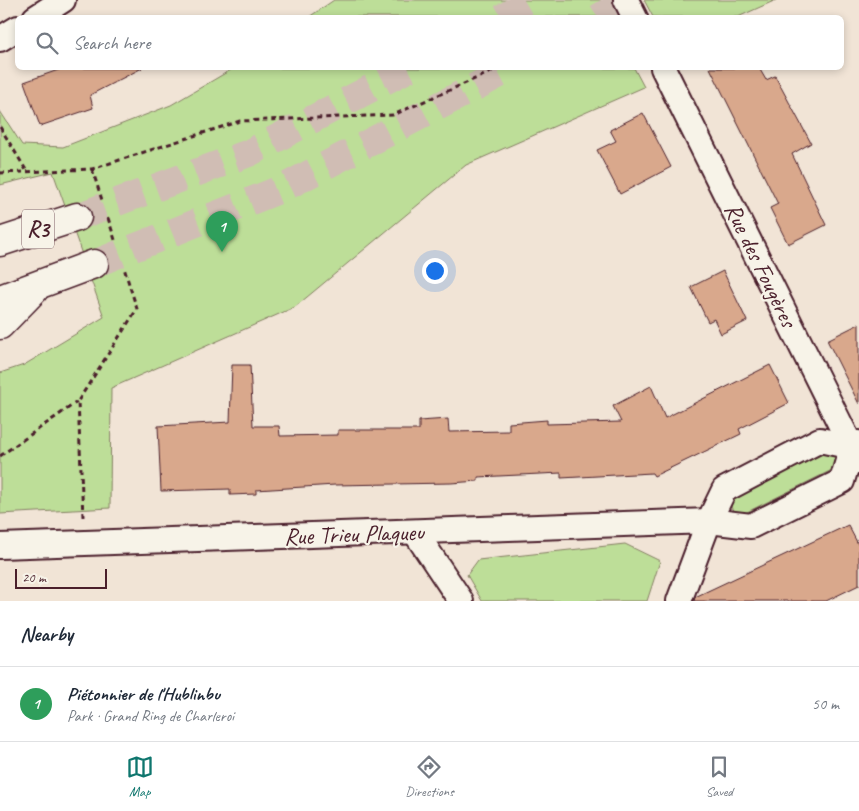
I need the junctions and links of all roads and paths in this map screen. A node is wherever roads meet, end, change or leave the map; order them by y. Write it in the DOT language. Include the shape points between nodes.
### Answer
graph roads {
  1 [pos="63,0"];
  2 [pos="626,0"];
  3 [pos="39,15"];
  4 [pos="634,15"];
  5 [pos="15,30"];
  6 [pos="0,38"];
  7 [pos="495,70"];
  8 [pos="663,70"];
  9 [pos="0,127"];
  10 [pos="92,169"];
  11 [pos="26,170"];
  12 [pos="0,173"];
  13 [pos="104,207"];
  14 [pos="107,216"];
  15 [pos="77,217"];
  16 [pos="0,242"];
  17 [pos="116,244"];
  18 [pos="122,262"];
  19 [pos="94,264"];
  20 [pos="37,287"];
  21 [pos="0,299"];
  22 [pos="0,325"];
  23 [pos="78,402"];
  24 [pos="857,450"];
  25 [pos="0,456"];
  26 [pos="709,521"];
  27 [pos="414,532"];
  28 [pos="85,543"];
  29 [pos="0,546"];
  30 [pos="461,601"];
  31 [pos="679,601"];
  1 -- 3 [label="street"];
  2 -- 4 [label="street"];
  5 -- 6 [label="street"];
  7 -- 10 [label="path" via="393,115 240,121"];
  8 -- 24 [label="street, Rue des Fougères"];
  9 -- 11 [label="path"];
  10 -- 11 [label="path"];
  10 -- 13 [label="path"];
  11 -- 12 [label="path"];
  14 -- 17 [label="path"];
  15 -- 16 [label="highway, R3"];
  18 -- 23 [label="path" via="137,309"];
  19 -- 20 [label="highway, R3"];
  20 -- 21 [label="highway, R3"];
  20 -- 22 [label="highway"];
  23 -- 25 [label="path"];
  23 -- 28 [label="path"];
  24 -- 26 [label="street, Rue Trieu Plaqueu" via="842,481 751,526"];
  24 -- 26 [label="street" via="820,440 724,490"];
  26 -- 27 [label="street, Rue Trieu Plaqueu"];
  26 -- 31 [label="street"];
  27 -- 28 [label="street, Rue Trieu Plaqueu"];
  27 -- 30 [label="street"];
  28 -- 29 [label="street, Rue Trieu Plaqueu"];
}
